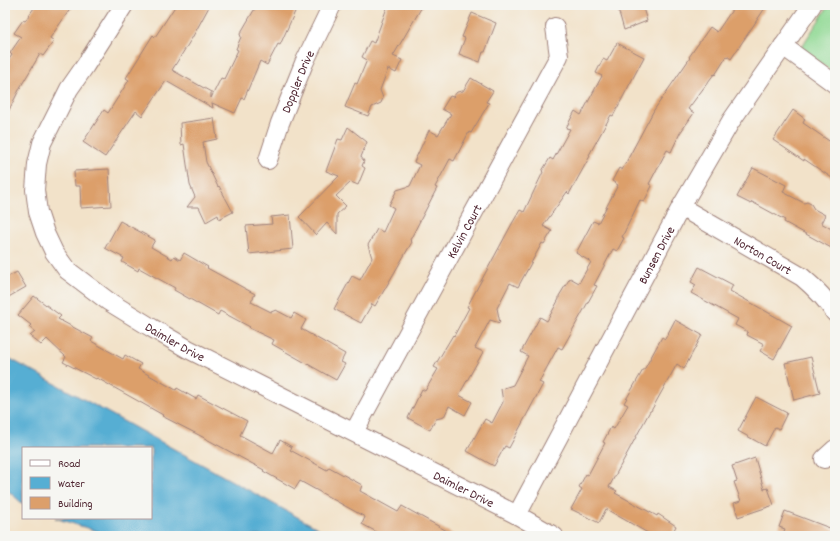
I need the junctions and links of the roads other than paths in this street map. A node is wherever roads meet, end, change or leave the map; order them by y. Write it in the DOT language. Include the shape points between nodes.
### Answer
graph roads {
  1 [pos="124,5"];
  2 [pos="332,5"];
  3 [pos="812,5"];
  4 [pos="555,27"];
  5 [pos="783,46"];
  6 [pos="835,84"];
  7 [pos="268,160"];
  8 [pos="682,207"];
  9 [pos="835,313"];
  10 [pos="354,432"];
  11 [pos="517,515"];
  12 [pos="554,536"];
  1 -- 10 [label="street, Daimler Drive" via="69,89 42,143 35,190 38,212 54,252 67,270 152,328 188,349"];
  2 -- 7 [label="street, Doppler Drive" via="304,63"];
  3 -- 5 [label="street, Bunsen Drive"];
  4 -- 10 [label="street, Kelvin Court" via="559,56"];
  5 -- 6 [label="street"];
  5 -- 8 [label="street, Bunsen Drive" via="731,121"];
  8 -- 9 [label="street, Norton Court" via="802,277"];
  8 -- 11 [label="street, Bunsen Drive"];
  10 -- 11 [label="street, Daimler Drive"];
  11 -- 12 [label="street, Daimler Drive"];
}
